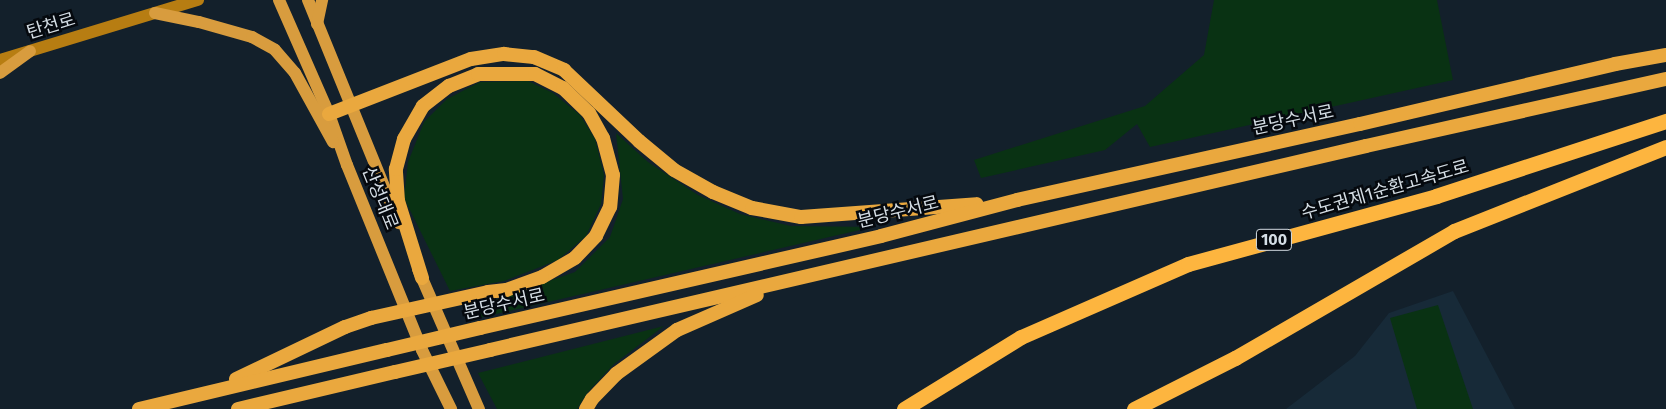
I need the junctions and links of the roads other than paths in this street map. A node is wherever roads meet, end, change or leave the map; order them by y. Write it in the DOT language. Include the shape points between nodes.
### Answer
graph roads {
  1 [pos="198,0"];
  2 [pos="279,0"];
  3 [pos="308,0"];
  4 [pos="322,0"];
  5 [pos="155,13"];
  6 [pos="317,24"];
  7 [pos="30,51"];
  8 [pos="1666,55"];
  9 [pos="0,60"];
  10 [pos="0,73"];
  11 [pos="1666,79"];
  12 [pos="350,106"];
  13 [pos="329,114"];
  14 [pos="1666,121"];
  15 [pos="1666,148"];
  16 [pos="347,165"];
  17 [pos="1017,200"];
  18 [pos="422,278"];
  19 [pos="789,281"];
  20 [pos="207,392"];
  21 [pos="139,409"];
  22 [pos="238,409"];
  23 [pos="451,409"];
  24 [pos="479,409"];
  25 [pos="586,409"];
  26 [pos="904,409"];
  27 [pos="1134,409"];
  1 -- 5 [label="main road, 탄천로"];
  2 -- 13 [label="main road, 산성대로"];
  3 -- 6 [label="main road, 산성대로"];
  4 -- 6 [label="main road"];
  5 -- 7 [label="main road, 탄천로"];
  5 -- 16 [label="main road" via="252,37 275,50 295,74"];
  6 -- 12 [label="main road, 산성대로"];
  7 -- 9 [label="main road, 탄천로"];
  7 -- 10 [label="main road"];
  8 -- 17 [label="highway, 분당수서로"];
  11 -- 19 [label="highway"];
  12 -- 13 [label="highway"];
  12 -- 17 [label="highway" via="471,59 504,54 534,58 564,70 674,170 713,192 752,208 801,218"];
  12 -- 18 [label="main road, 산성대로"];
  13 -- 16 [label="main road, 산성대로"];
  14 -- 26 [label="highway, 수도권제1순환고속도로 / 100" via="1436,196 1188,264 1021,337"];
  15 -- 27 [label="highway" via="1454,231 1235,358"];
  16 -- 23 [label="main road, 산성대로" via="422,350"];
  17 -- 20 [label="highway, 분당수서로, bridge" via="881,236"];
  18 -- 20 [label="highway, bridge" via="398,201 396,169 404,139 423,106 449,86 478,74 535,74 563,88 589,113 603,138 613,175 610,207 596,236 575,258 542,277 506,290 371,318 345,327"];
  18 -- 24 [label="main road, 산성대로"];
  19 -- 22 [label="highway, bridge"];
  19 -- 25 [label="highway" via="677,330 616,374"];
  20 -- 21 [label="highway, 분당수서로"];
}
